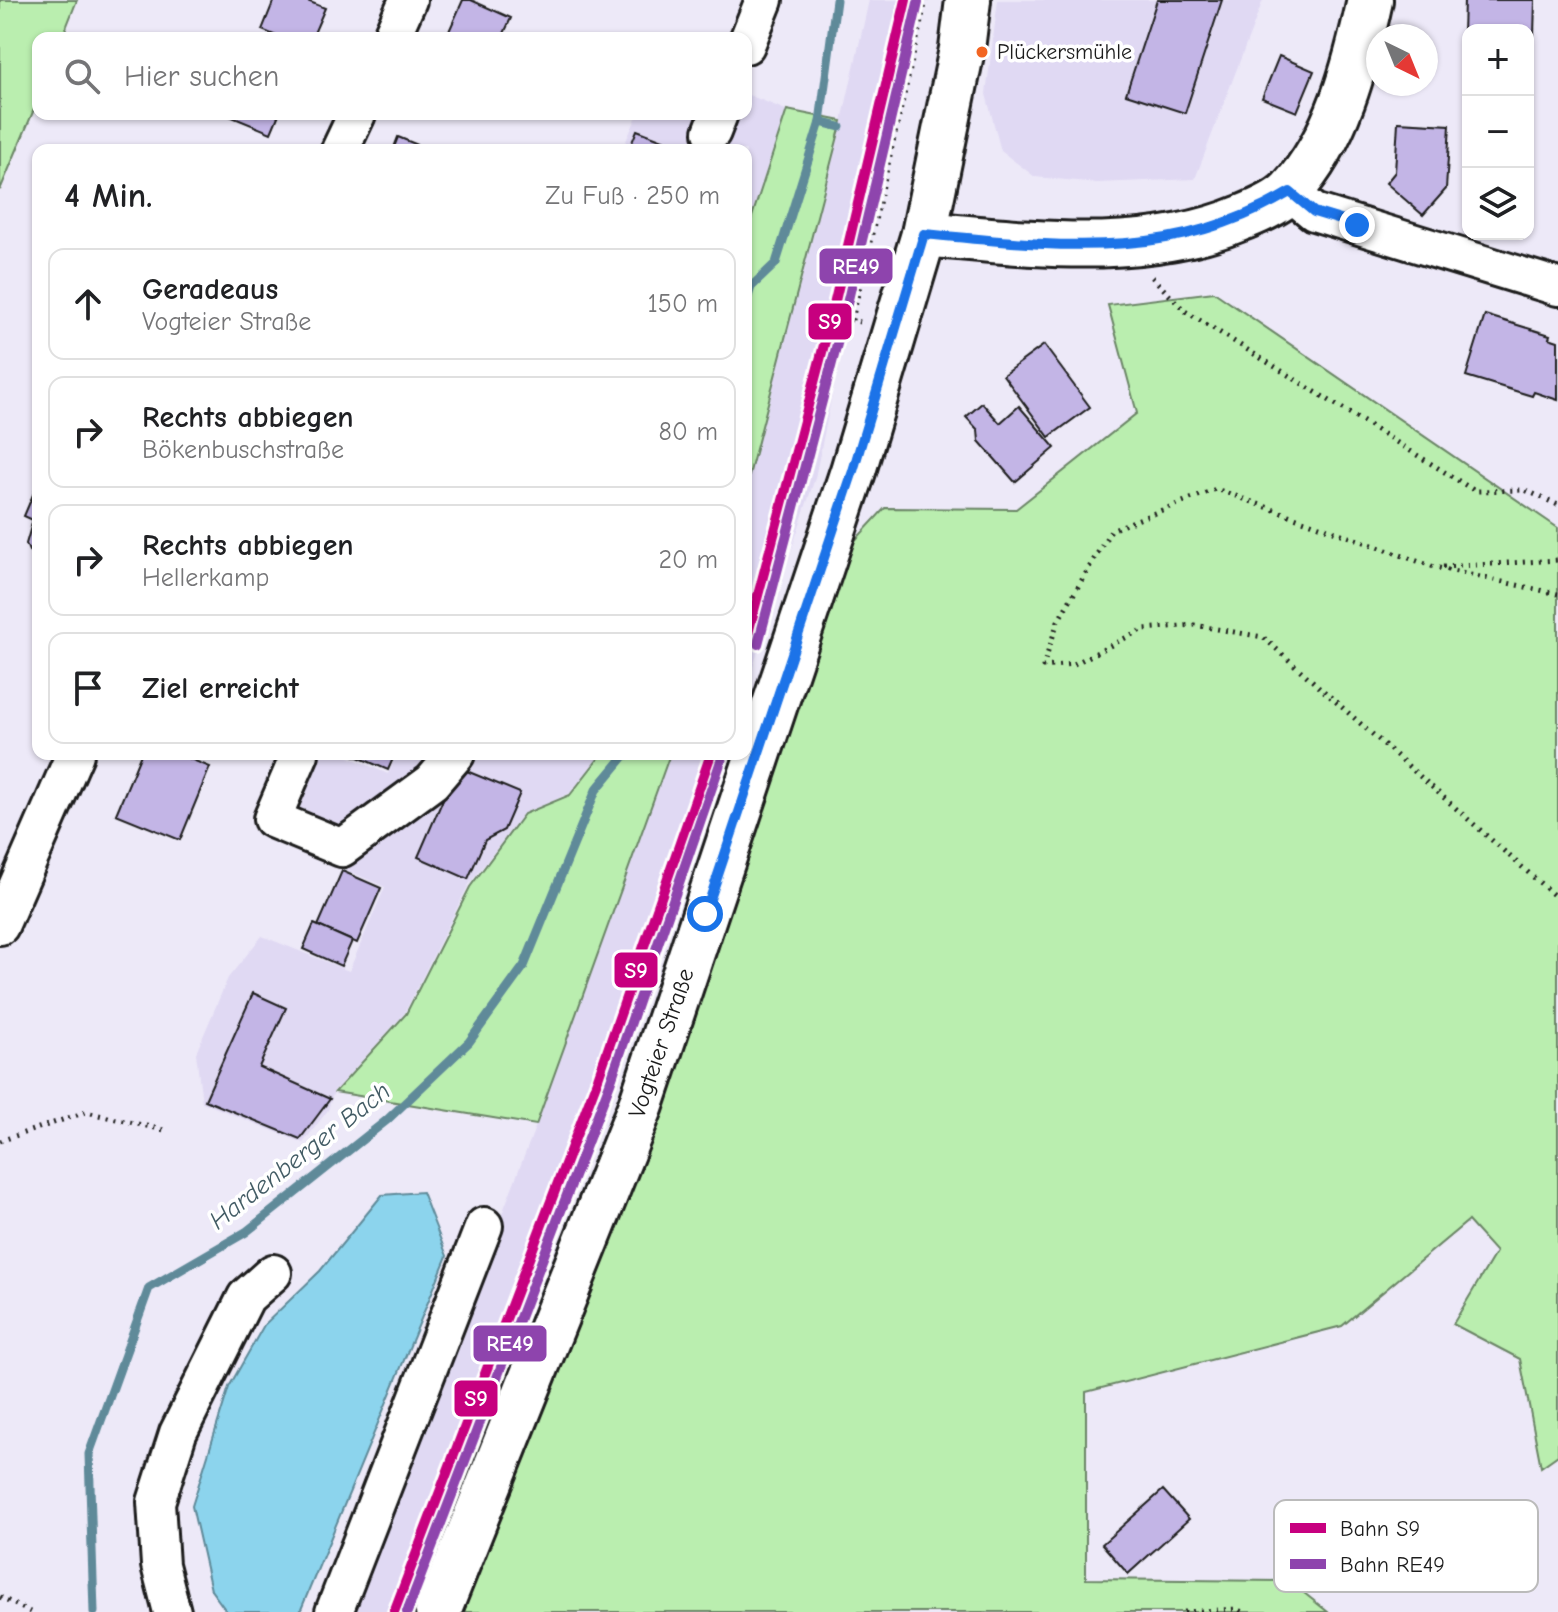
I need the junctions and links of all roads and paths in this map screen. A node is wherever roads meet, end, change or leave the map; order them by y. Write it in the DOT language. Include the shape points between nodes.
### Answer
graph roads {
  1 [pos="408,0"];
  2 [pos="764,0"];
  3 [pos="926,0"];
  4 [pos="968,0"];
  5 [pos="1370,0"];
  6 [pos="394,32"];
  7 [pos="751,32"];
  8 [pos="354,120"];
  9 [pos="343,144"];
  10 [pos="1290,192"];
  11 [pos="924,234"];
  12 [pos="1119,244"];
  13 [pos="1558,287"];
  14 [pos="852,320"];
  15 [pos="1558,505"];
  16 [pos="1558,560"];
  17 [pos="1434,567"];
  18 [pos="1558,594"];
  19 [pos="72,760"];
  20 [pos="297,760"];
  21 [pos="451,760"];
  22 [pos="1558,899"];
  23 [pos="0,926"];
  24 [pos="168,1131"];
  25 [pos="0,1141"];
  26 [pos="484,1226"];
  27 [pos="273,1273"];
  28 [pos="0,1597"];
  29 [pos="30,1612"];
  30 [pos="172,1612"];
  31 [pos="334,1612"];
  32 [pos="438,1612"];
  33 [pos="1184,1612"];
  34 [pos="1242,1612"];
  1 -- 6 [label="street"];
  2 -- 7 [label="street"];
  3 -- 14 [label="path"];
  4 -- 11 [label="main road"];
  5 -- 10 [label="main road" via="1339,110 1322,147"];
  8 -- 9 [label="street"];
  10 -- 12 [label="main road" via="1190,236"];
  10 -- 13 [label="street" via="1314,212"];
  11 -- 12 [label="main road"];
  11 -- 32 [label="main road, Vogteier Straße" via="849,485 641,1105"];
  12 -- 15 [label="path" via="1185,311 1475,491 1525,490"];
  16 -- 17 [label="path"];
  17 -- 18 [label="path"];
  17 -- 22 [label="path" via="1216,489 1111,530 1058,621 1043,667 1074,664 1143,629 1194,625 1263,637"];
  19 -- 23 [label="street"];
  20 -- 21 [label="street" via="272,819 342,848 432,782"];
  24 -- 25 [label="path" via="86,1112"];
  26 -- 31 [label="street"];
  27 -- 30 [label="street" via="246,1297 178,1433 156,1502 160,1565"];
  28 -- 29 [label="path"];
  33 -- 34 [label="path"];
}
